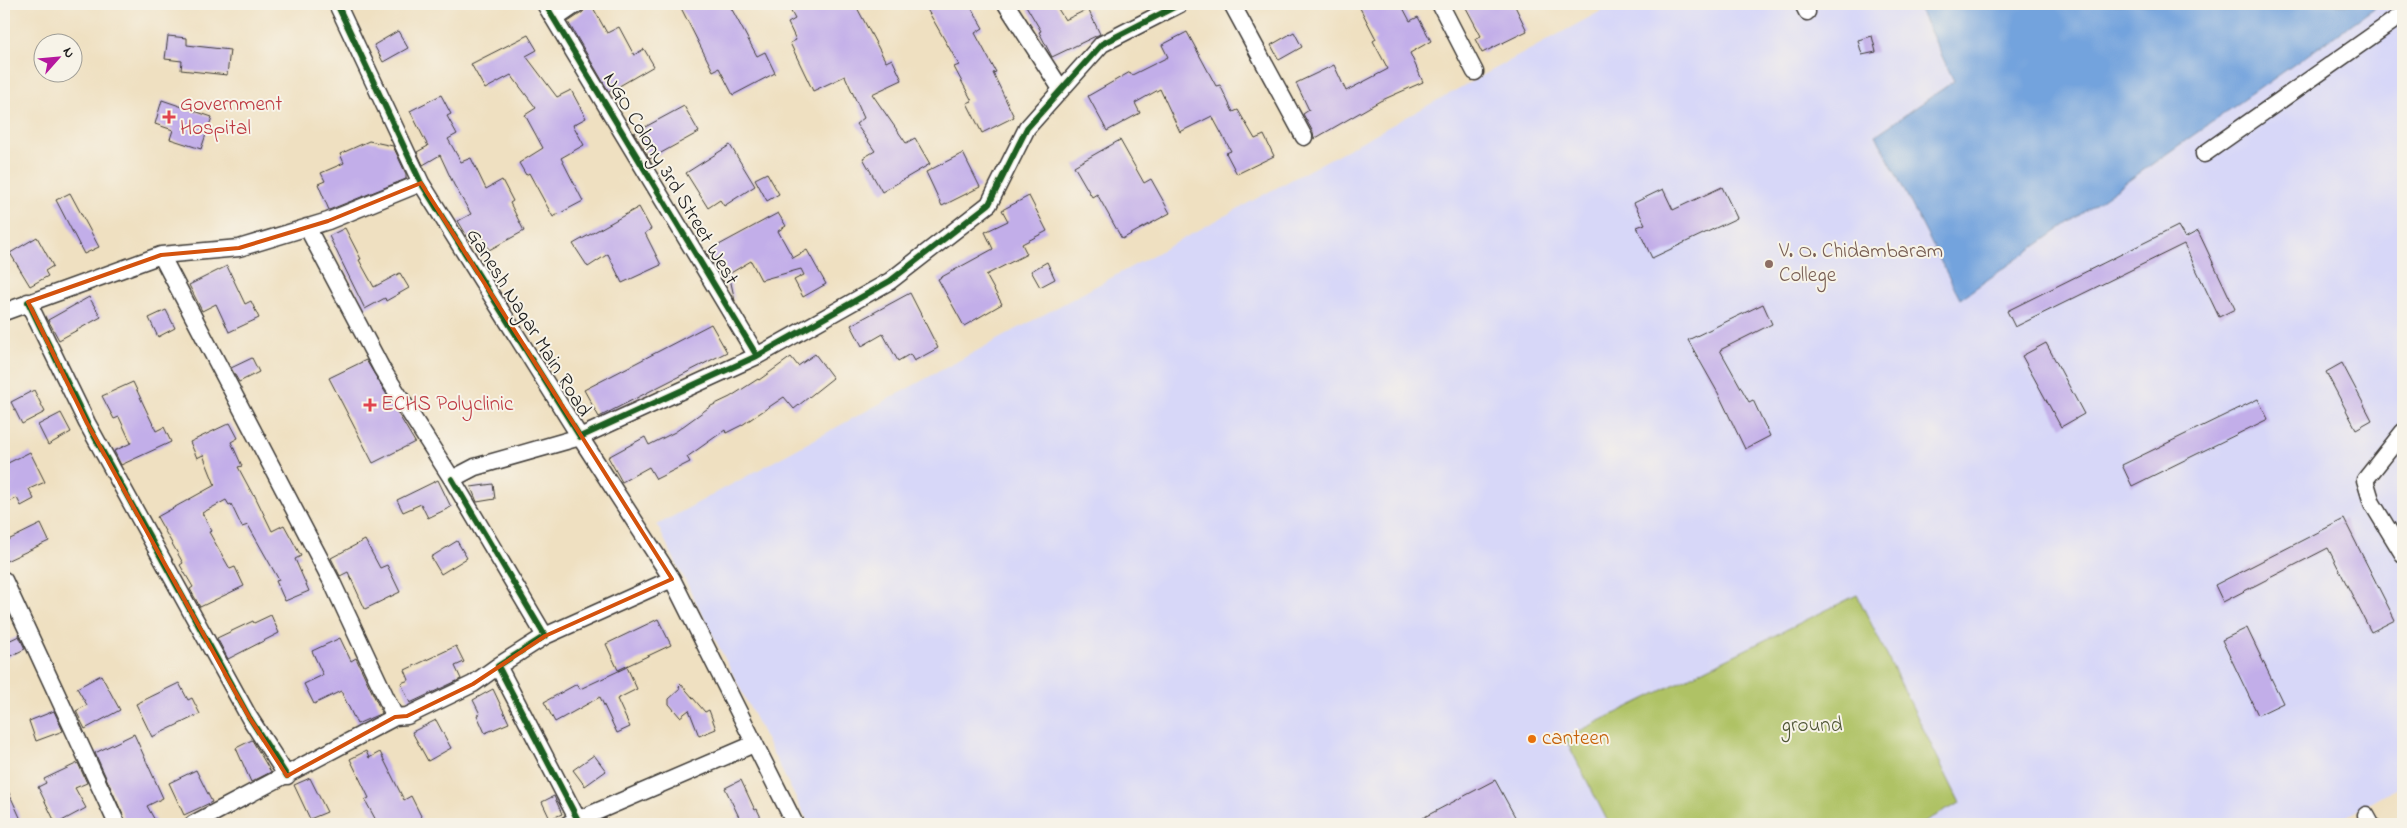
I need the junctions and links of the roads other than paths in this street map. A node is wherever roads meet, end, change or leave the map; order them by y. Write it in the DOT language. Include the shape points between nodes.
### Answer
graph roads {
  1 [pos="337,4"];
  2 [pos="545,4"];
  3 [pos="577,4"];
  4 [pos="1006,4"];
  5 [pos="1180,4"];
  6 [pos="1232,4"];
  7 [pos="1440,4"];
  8 [pos="2403,14"];
  9 [pos="555,19"];
  10 [pos="1475,72"];
  11 [pos="1061,89"];
  12 [pos="1304,137"];
  13 [pos="2204,154"];
  14 [pos="421,183"];
  15 [pos="307,227"];
  16 [pos="161,255"];
  17 [pos="28,302"];
  18 [pos="4,312"];
  19 [pos="757,356"];
  20 [pos="2403,432"];
  21 [pos="580,437"];
  22 [pos="452,479"];
  23 [pos="2403,554"];
  24 [pos="672,579"];
  25 [pos="4,580"];
  26 [pos="545,636"];
  27 [pos="498,666"];
  28 [pos="395,717"];
  29 [pos="754,744"];
  30 [pos="287,776"];
  31 [pos="575,822"];
  32 [pos="117,824"];
  33 [pos="193,824"];
  34 [pos="795,824"];
  1 -- 14 [label="street, Ganesh Nagar Main Road"];
  2 -- 9 [label="street, NGO Colony 3rd Street West"];
  3 -- 9 [label="street"];
  4 -- 11 [label="street"];
  5 -- 11 [label="street, Ganesh Nagar Main Road" via="1102,44"];
  6 -- 12 [label="street"];
  7 -- 10 [label="street"];
  8 -- 13 [label="street"];
  9 -- 19 [label="street, NGO Colony 3rd Street West"];
  11 -- 19 [label="street, Ganesh Nagar Main Road" via="1027,128 990,204 890,281"];
  14 -- 15 [label="street"];
  14 -- 21 [label="street, Ganesh Nagar Main Road"];
  15 -- 16 [label="street" via="239,248"];
  15 -- 22 [label="street" via="382,368"];
  16 -- 17 [label="street"];
  16 -- 28 [label="street" via="331,580"];
  17 -- 18 [label="street"];
  17 -- 30 [label="street" via="87,423 249,717"];
  19 -- 21 [label="street, Ganesh Nagar Main Road"];
  20 -- 23 [label="street" via="2365,480 2372,503"];
  21 -- 22 [label="street" via="475,467"];
  21 -- 24 [label="street"];
  22 -- 26 [label="street"];
  24 -- 26 [label="street"];
  24 -- 29 [label="street"];
  25 -- 32 [label="street"];
  26 -- 27 [label="street"];
  27 -- 28 [label="street" via="472,684 407,716"];
  27 -- 31 [label="street"];
  28 -- 30 [label="street"];
  29 -- 31 [label="street"];
  29 -- 34 [label="street"];
  30 -- 33 [label="street"];
}
